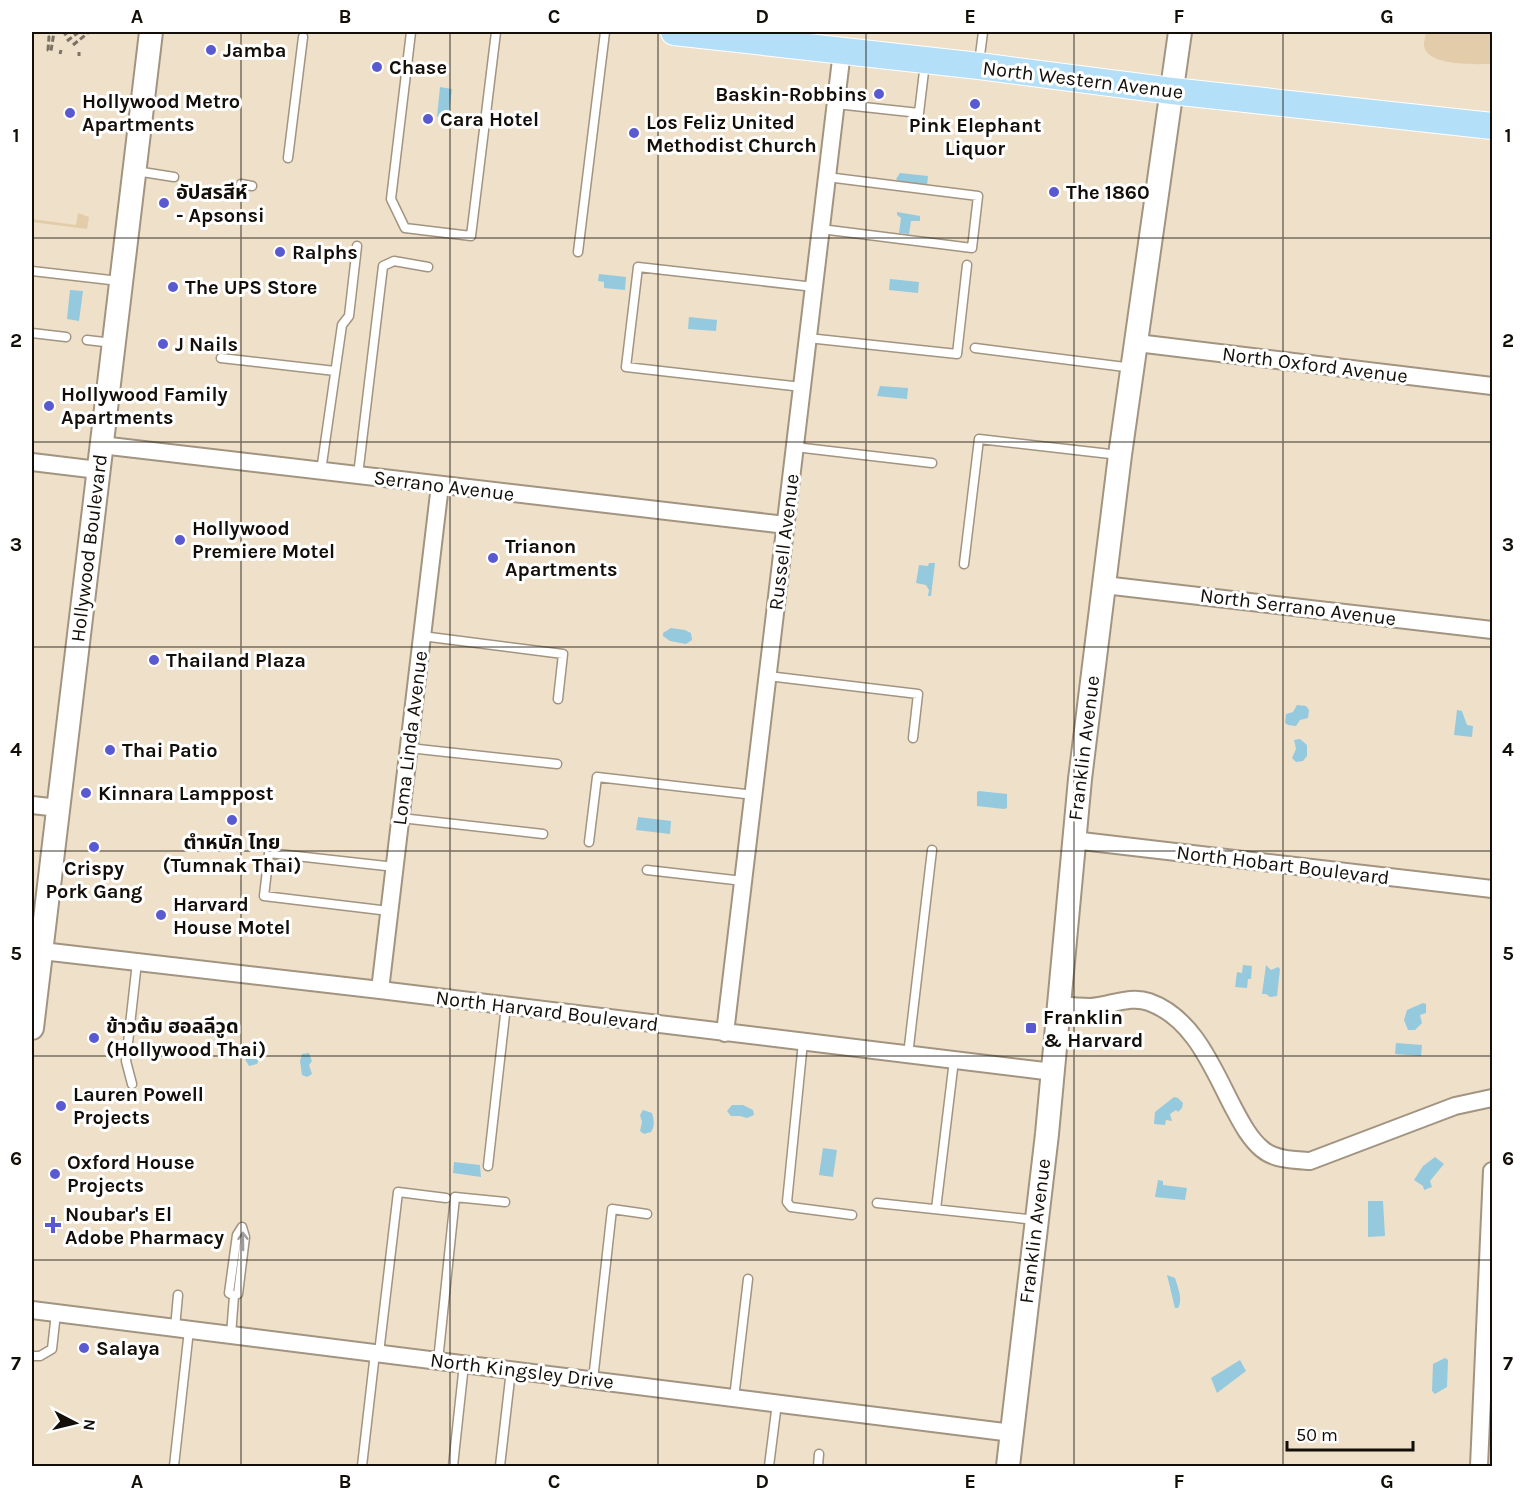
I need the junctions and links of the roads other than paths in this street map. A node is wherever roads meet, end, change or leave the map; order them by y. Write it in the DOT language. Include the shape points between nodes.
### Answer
graph roads {
  1 [pos="151,32"];
  2 [pos="411,32"];
  3 [pos="496,32"];
  4 [pos="605,32"];
  5 [pos="674,32"];
  6 [pos="983,32"];
  7 [pos="1180,32"];
  8 [pos="707,34"];
  9 [pos="303,37"];
  10 [pos="842,51"];
  11 [pos="926,61"];
  12 [pos="979,66"];
  13 [pos="1172,91"];
  14 [pos="836,104"];
  15 [pos="1492,126"];
  16 [pos="288,158"];
  17 [pos="135,171"];
  18 [pos="174,177"];
  19 [pos="827,177"];
  20 [pos="242,184"];
  21 [pos="252,186"];
  22 [pos="820,229"];
  23 [pos="357,246"];
  24 [pos="578,252"];
  25 [pos="967,265"];
  26 [pos="428,267"];
  27 [pos="32,271"];
  28 [pos="122,281"];
  29 [pos="814,287"];
  30 [pos="32,333"];
  31 [pos="66,337"];
  32 [pos="808,338"];
  33 [pos="87,340"];
  34 [pos="114,343"];
  35 [pos="1137,343"];
  36 [pos="975,348"];
  37 [pos="221,358"];
  38 [pos="1133,368"];
  39 [pos="335,371"];
  40 [pos="1492,386"];
  41 [pos="802,387"];
  42 [pos="101,445"];
  43 [pos="795,447"];
  44 [pos="1120,455"];
  45 [pos="32,462"];
  46 [pos="932,463"];
  47 [pos="98,470"];
  48 [pos="321,471"];
  49 [pos="358,475"];
  50 [pos="440,486"];
  51 [pos="786,525"];
  52 [pos="964,564"];
  53 [pos="1104,585"];
  54 [pos="1492,630"];
  55 [pos="422,636"];
  56 [pos="768,676"];
  57 [pos="558,699"];
  58 [pos="913,738"];
  59 [pos="409,748"];
  60 [pos="557,764"];
  61 [pos="754,795"];
  62 [pos="32,805"];
  63 [pos="59,808"];
  64 [pos="401,818"];
  65 [pos="543,834"];
  66 [pos="1073,840"];
  67 [pos="589,842"];
  68 [pos="932,850"];
  69 [pos="395,867"];
  70 [pos="647,870"];
  71 [pos="743,881"];
  72 [pos="1492,889"];
  73 [pos="390,911"];
  74 [pos="42,951"];
  75 [pos="137,962"];
  76 [pos="380,990"];
  77 [pos="1058,1005"];
  78 [pos="506,1006"];
  79 [pos="32,1014"];
  80 [pos="725,1033"];
  81 [pos="803,1042"];
  82 [pos="908,1055"];
  83 [pos="954,1060"];
  84 [pos="1053,1072"];
  85 [pos="132,1084"];
  86 [pos="1492,1098"];
  87 [pos="488,1166"];
  88 [pos="1492,1171"];
  89 [pos="446,1198"];
  90 [pos="505,1202"];
  91 [pos="877,1203"];
  92 [pos="936,1209"];
  93 [pos="647,1214"];
  94 [pos="852,1215"];
  95 [pos="1037,1220"];
  96 [pos="748,1279"];
  97 [pos="178,1295"];
  98 [pos="234,1296"];
  99 [pos="32,1310"];
  100 [pos="56,1313"];
  101 [pos="182,1328"];
  102 [pos="231,1335"];
  103 [pos="377,1353"];
  104 [pos="32,1356"];
  105 [pos="438,1361"];
  106 [pos="464,1364"];
  107 [pos="511,1370"];
  108 [pos="593,1380"];
  109 [pos="734,1398"];
  110 [pos="777,1403"];
  111 [pos="1012,1433"];
  112 [pos="819,1454"];
  113 [pos="174,1467"];
  114 [pos="362,1467"];
  115 [pos="453,1467"];
  116 [pos="500,1467"];
  117 [pos="769,1467"];
  118 [pos="818,1467"];
  119 [pos="1008,1467"];
  120 [pos="1479,1467"];
  1 -- 17 [label="street, Hollywood Boulevard"];
  2 -- 3 [label="lane" via="391,199 405,228 471,236"];
  4 -- 24 [label="lane"];
  5 -- 8 [label="main road, North Western Avenue"];
  6 -- 12 [label="lane"];
  7 -- 13 [label="street, Franklin Avenue"];
  8 -- 10 [label="main road, North Western Avenue" via="796,42"];
  9 -- 16 [label="lane"];
  10 -- 11 [label="main road, North Western Avenue"];
  10 -- 14 [label="street, Russell Avenue"];
  11 -- 12 [label="main road, North Western Avenue"];
  11 -- 14 [label="lane" via="919,113"];
  12 -- 13 [label="main road, North Western Avenue"];
  13 -- 15 [label="main road, North Western Avenue"];
  13 -- 35 [label="street, Franklin Avenue"];
  14 -- 19 [label="street, Russell Avenue"];
  17 -- 18 [label="lane"];
  17 -- 28 [label="street, Hollywood Boulevard"];
  19 -- 22 [label="street, Russell Avenue"];
  19 -- 22 [label="lane" via="978,196 972,248"];
  20 -- 21 [label="lane"];
  22 -- 29 [label="street, Russell Avenue"];
  23 -- 39 [label="lane" via="349,316 342,325"];
  25 -- 32 [label="lane" via="957,354"];
  26 -- 49 [label="lane" via="394,261 383,266"];
  27 -- 28 [label="lane"];
  28 -- 34 [label="street, Hollywood Boulevard"];
  29 -- 32 [label="street, Russell Avenue"];
  29 -- 41 [label="lane" via="638,267 626,367"];
  30 -- 31 [label="lane"];
  32 -- 41 [label="street, Russell Avenue"];
  33 -- 34 [label="lane"];
  34 -- 42 [label="street, Hollywood Boulevard"];
  35 -- 38 [label="street, Franklin Avenue"];
  35 -- 40 [label="street, North Oxford Avenue"];
  36 -- 38 [label="lane"];
  37 -- 39 [label="lane"];
  38 -- 44 [label="street, Franklin Avenue"];
  39 -- 48 [label="lane"];
  41 -- 43 [label="street, Russell Avenue"];
  42 -- 47 [label="street, Hollywood Boulevard"];
  42 -- 48 [label="street, Serrano Avenue"];
  43 -- 46 [label="lane"];
  43 -- 51 [label="street, Russell Avenue"];
  44 -- 52 [label="lane" via="979,439"];
  44 -- 53 [label="street, Franklin Avenue"];
  45 -- 47 [label="street"];
  47 -- 63 [label="street, Hollywood Boulevard"];
  48 -- 49 [label="street, Serrano Avenue"];
  49 -- 50 [label="street, Serrano Avenue"];
  50 -- 51 [label="street, Serrano Avenue"];
  50 -- 55 [label="street, Loma Linda Avenue"];
  51 -- 56 [label="street, Russell Avenue"];
  53 -- 54 [label="street, North Serrano Avenue"];
  53 -- 66 [label="street, Franklin Avenue"];
  55 -- 57 [label="lane" via="563,654"];
  55 -- 59 [label="street, Loma Linda Avenue"];
  56 -- 58 [label="lane" via="918,694"];
  56 -- 61 [label="street, Russell Avenue"];
  59 -- 60 [label="lane"];
  59 -- 64 [label="street, Loma Linda Avenue"];
  61 -- 67 [label="lane" via="597,777"];
  61 -- 71 [label="street, Russell Avenue"];
  62 -- 63 [label="street"];
  63 -- 74 [label="street, Hollywood Boulevard" via="43,908"];
  64 -- 65 [label="lane"];
  64 -- 69 [label="street, Loma Linda Avenue"];
  66 -- 72 [label="street, North Hobart Boulevard"];
  66 -- 77 [label="street, Franklin Avenue"];
  68 -- 82 [label="lane"];
  69 -- 73 [label="street, Loma Linda Avenue"];
  69 -- 73 [label="lane" via="269,853 266,875 264,896"];
  70 -- 71 [label="lane"];
  71 -- 80 [label="street, Russell Avenue"];
  73 -- 76 [label="street, Loma Linda Avenue"];
  74 -- 75 [label="street, North Harvard Boulevard"];
  74 -- 79 [label="street, Hollywood Boulevard"];
  75 -- 76 [label="street, North Harvard Boulevard"];
  75 -- 85 [label="lane" via="126,1061"];
  76 -- 78 [label="street, North Harvard Boulevard"];
  77 -- 84 [label="street, Franklin Avenue"];
  77 -- 86 [label="street" via="1090,1007 1128,999 1148,1002 1170,1012 1200,1044 1244,1128 1262,1149 1287,1160 1310,1161 1455,1106"];
  78 -- 80 [label="street, North Harvard Boulevard"];
  78 -- 87 [label="lane"];
  80 -- 81 [label="street, North Harvard Boulevard"];
  81 -- 82 [label="street, North Harvard Boulevard"];
  81 -- 94 [label="lane" via="787,1202 790,1207"];
  82 -- 83 [label="street, North Harvard Boulevard"];
  83 -- 84 [label="street, North Harvard Boulevard"];
  83 -- 92 [label="lane"];
  84 -- 95 [label="street, Franklin Avenue"];
  88 -- 120 [label="street"];
  89 -- 103 [label="lane" via="398,1192"];
  90 -- 105 [label="lane" via="455,1197"];
  91 -- 92 [label="lane"];
  92 -- 95 [label="lane"];
  93 -- 108 [label="lane" via="612,1209"];
  95 -- 111 [label="street, Franklin Avenue"];
  96 -- 109 [label="lane"];
  97 -- 101 [label="lane"];
  98 -- 98 [label="lane, one-way" via="238,1293 245,1237 242,1227 237,1235 229,1293"];
  98 -- 102 [label="lane"];
  99 -- 100 [label="street, North Kingsley Drive"];
  100 -- 101 [label="street, North Kingsley Drive"];
  100 -- 104 [label="lane" via="52,1348"];
  101 -- 102 [label="street, North Kingsley Drive"];
  101 -- 113 [label="lane"];
  102 -- 103 [label="street, North Kingsley Drive"];
  103 -- 105 [label="street, North Kingsley Drive"];
  103 -- 114 [label="lane"];
  105 -- 106 [label="street, North Kingsley Drive"];
  106 -- 107 [label="street, North Kingsley Drive"];
  106 -- 115 [label="lane"];
  107 -- 108 [label="street, North Kingsley Drive"];
  107 -- 116 [label="lane"];
  108 -- 109 [label="street, North Kingsley Drive"];
  109 -- 110 [label="street, North Kingsley Drive"];
  110 -- 111 [label="street, North Kingsley Drive"];
  110 -- 117 [label="lane"];
  111 -- 119 [label="street, Franklin Avenue"];
  112 -- 118 [label="lane"];
}
